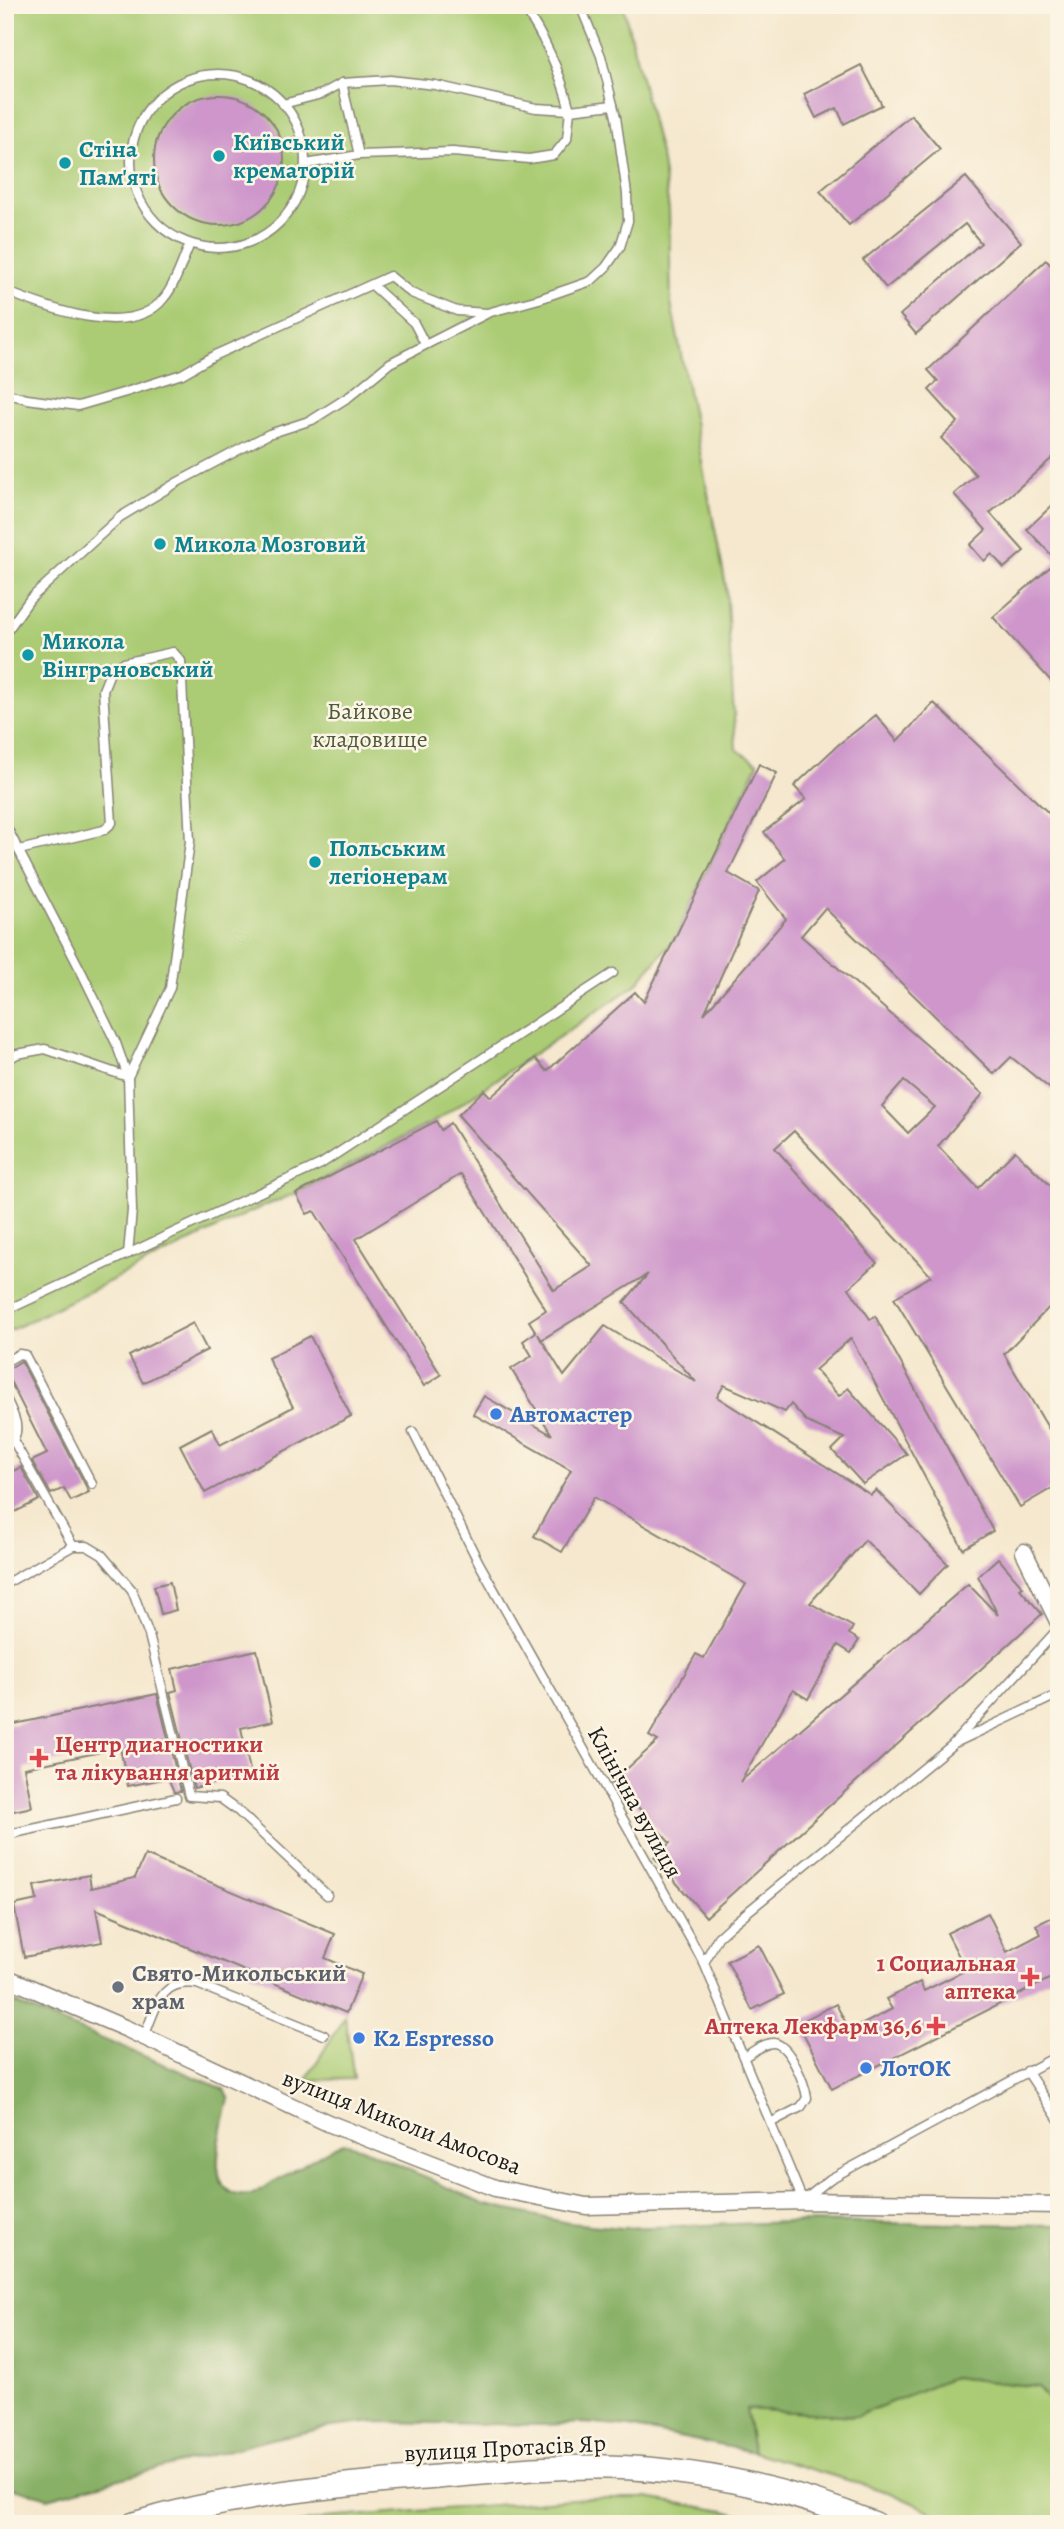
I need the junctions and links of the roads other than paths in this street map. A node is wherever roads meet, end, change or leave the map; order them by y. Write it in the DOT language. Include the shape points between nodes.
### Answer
graph roads {
  1 [pos="522,5"];
  2 [pos="580,5"];
  3 [pos="342,83"];
  4 [pos="283,104"];
  5 [pos="613,105"];
  6 [pos="570,110"];
  7 [pos="359,155"];
  8 [pos="306,164"];
  9 [pos="190,244"];
  10 [pos="372,285"];
  11 [pos="5,291"];
  12 [pos="488,313"];
  13 [pos="425,344"];
  14 [pos="5,393"];
  15 [pos="5,634"];
  16 [pos="5,824"];
  17 [pos="19,850"];
  18 [pos="613,973"];
  19 [pos="5,1061"];
  20 [pos="128,1077"];
  21 [pos="128,1254"];
  22 [pos="5,1311"];
  23 [pos="5,1362"];
  24 [pos="5,1396"];
  25 [pos="413,1432"];
  26 [pos="9,1443"];
  27 [pos="92,1484"];
  28 [pos="73,1546"];
  29 [pos="1024,1552"];
  30 [pos="5,1584"];
  31 [pos="1059,1623"];
  32 [pos="1059,1628"];
  33 [pos="1059,1694"];
  34 [pos="952,1745"];
  35 [pos="176,1798"];
  36 [pos="5,1835"];
  37 [pos="327,1895"];
  38 [pos="704,1963"];
  39 [pos="5,1977"];
  40 [pos="324,2035"];
  41 [pos="144,2037"];
  42 [pos="1059,2054"];
  43 [pos="744,2057"];
  44 [pos="1027,2071"];
  45 [pos="1059,2120"];
  46 [pos="772,2122"];
  47 [pos="803,2200"];
  48 [pos="1059,2205"];
  49 [pos="134,2524"];
  50 [pos="875,2524"];
  1 -- 6 [label="lane" via="550,52"];
  2 -- 5 [label="lane" via="601,56"];
  3 -- 4 [label="lane" via="322,94"];
  3 -- 6 [label="lane" via="390,80 435,85 536,108"];
  3 -- 7 [label="lane"];
  4 -- 8 [label="lane" via="303,137"];
  4 -- 9 [label="lane" via="274,93 250,80 224,74 198,76 173,86 152,103 138,125 131,151 132,178 141,203 157,224"];
  5 -- 6 [label="lane"];
  5 -- 12 [label="lane" via="627,194 628,221 620,247 591,281"];
  6 -- 7 [label="lane" via="567,139 554,155 529,159 453,152"];
  7 -- 8 [label="lane"];
  8 -- 9 [label="lane" via="301,191 288,215 268,233 244,245 217,249"];
  9 -- 11 [label="lane" via="165,298 148,313 133,317 96,319"];
  10 -- 12 [label="lane" via="390,276 411,293 457,312"];
  10 -- 13 [label="lane" via="414,323"];
  10 -- 14 [label="lane" via="182,374 126,392 78,406"];
  12 -- 13 [label="lane"];
  13 -- 15 [label="lane" via="390,363 312,420 269,434 120,517 30,599"];
  16 -- 17 [label="lane"];
  17 -- 20 [label="lane" via="94,996"];
  17 -- 20 [label="lane" via="104,830 112,823 103,690 111,670 123,663 173,652 181,661 190,842 170,988"];
  18 -- 21 [label="lane" via="321,1164"];
  19 -- 20 [label="lane" via="45,1049"];
  20 -- 21 [label="lane" via="132,1210"];
  21 -- 22 [label="lane"];
  23 -- 27 [label="lane" via="25,1355"];
  24 -- 26 [label="lane" via="17,1433"];
  25 -- 38 [label="lane, Клінічна вулиця" via="479,1563"];
  26 -- 28 [label="lane"];
  28 -- 30 [label="lane"];
  28 -- 37 [label="lane" via="87,1546 102,1555 132,1590 158,1666 189,1796 220,1798"];
  29 -- 31 [label="street"];
  32 -- 34 [label="lane"];
  33 -- 34 [label="lane"];
  34 -- 38 [label="lane" via="729,1927"];
  35 -- 36 [label="lane"];
  38 -- 43 [label="lane, Клінічна вулиця"];
  39 -- 41 [label="street, вулиця Миколи Амосова"];
  40 -- 41 [label="lane" via="184,1981 163,1992"];
  41 -- 47 [label="street, вулиця Миколи Амосова" via="328,2123 495,2188 586,2206"];
  42 -- 44 [label="lane"];
  43 -- 46 [label="lane, Клінічна вулиця"];
  43 -- 46 [label="lane" via="776,2043 787,2051 805,2086 807,2098 800,2107"];
  44 -- 45 [label="lane"];
  44 -- 47 [label="lane" via="830,2179"];
  46 -- 47 [label="lane, Клінічна вулиця"];
  47 -- 48 [label="street, вулиця Миколи Амосова"];
  49 -- 50 [label="main road, вулиця Протасів Яр" via="244,2497 344,2485 605,2467 761,2487"];
}
